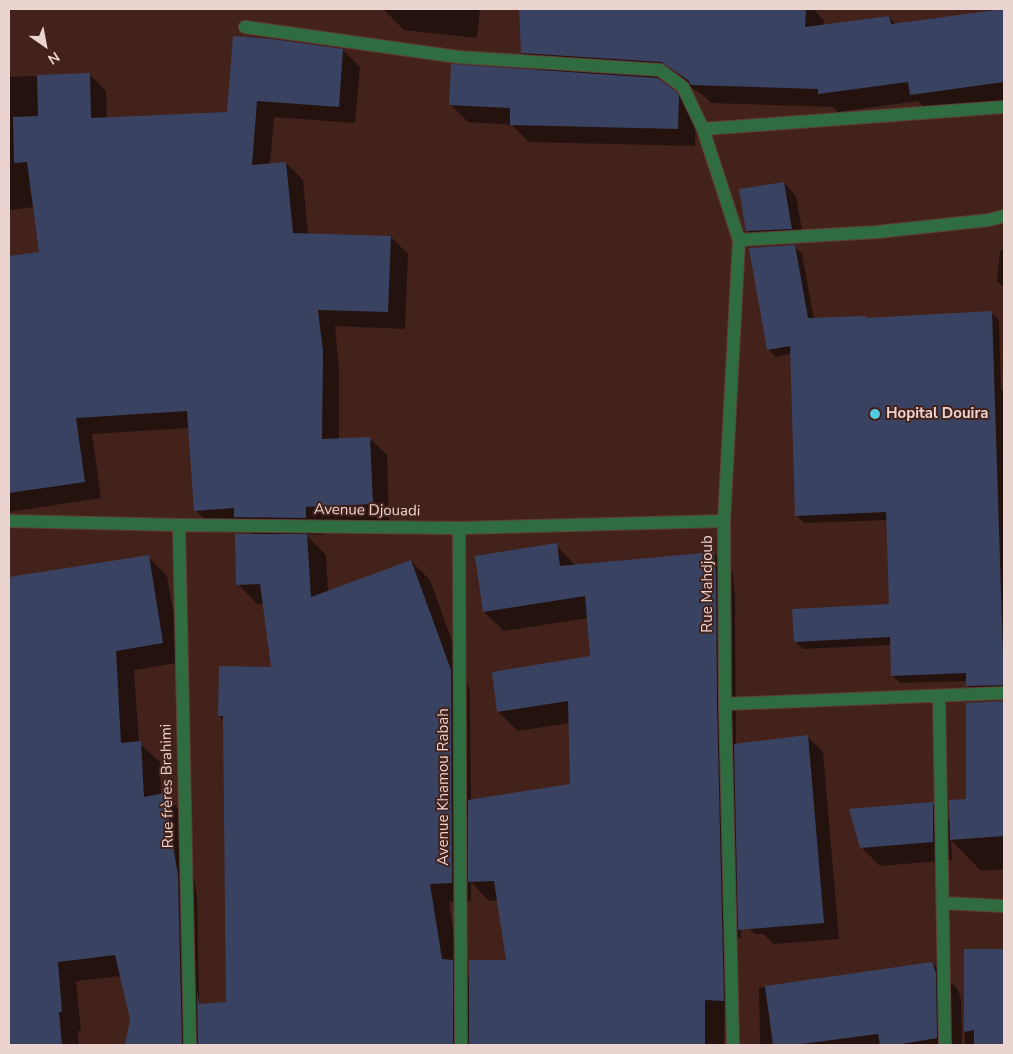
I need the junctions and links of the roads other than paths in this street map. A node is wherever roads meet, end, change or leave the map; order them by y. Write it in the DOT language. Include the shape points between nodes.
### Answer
graph roads {
  1 [pos="245,27"];
  2 [pos="1004,107"];
  3 [pos="703,129"];
  4 [pos="1004,216"];
  5 [pos="739,240"];
  6 [pos="724,520"];
  7 [pos="9,521"];
  8 [pos="179,526"];
  9 [pos="459,528"];
  10 [pos="1004,693"];
  11 [pos="939,696"];
  12 [pos="725,704"];
  13 [pos="942,903"];
  14 [pos="1004,906"];
  15 [pos="190,1045"];
  16 [pos="461,1045"];
  17 [pos="733,1045"];
  18 [pos="945,1045"];
  1 -- 3 [label="street, Rue Mahdjoub" via="458,57 660,70 683,87"];
  2 -- 3 [label="street"];
  3 -- 5 [label="street, Rue Mahdjoub"];
  4 -- 5 [label="street" via="877,232"];
  5 -- 6 [label="street, Rue Mahdjoub"];
  6 -- 9 [label="street, Avenue Djouadi"];
  6 -- 12 [label="street, Rue Mahdjoub"];
  7 -- 8 [label="street, Avenue Djouadi"];
  8 -- 9 [label="street, Avenue Djouadi"];
  8 -- 15 [label="street, Rue frères Brahimi"];
  9 -- 16 [label="street, Avenue Khamou Rabah"];
  10 -- 11 [label="street"];
  11 -- 12 [label="street"];
  11 -- 13 [label="street"];
  12 -- 17 [label="street, Rue Mahdjoub"];
  13 -- 14 [label="street"];
  13 -- 18 [label="street"];
}
